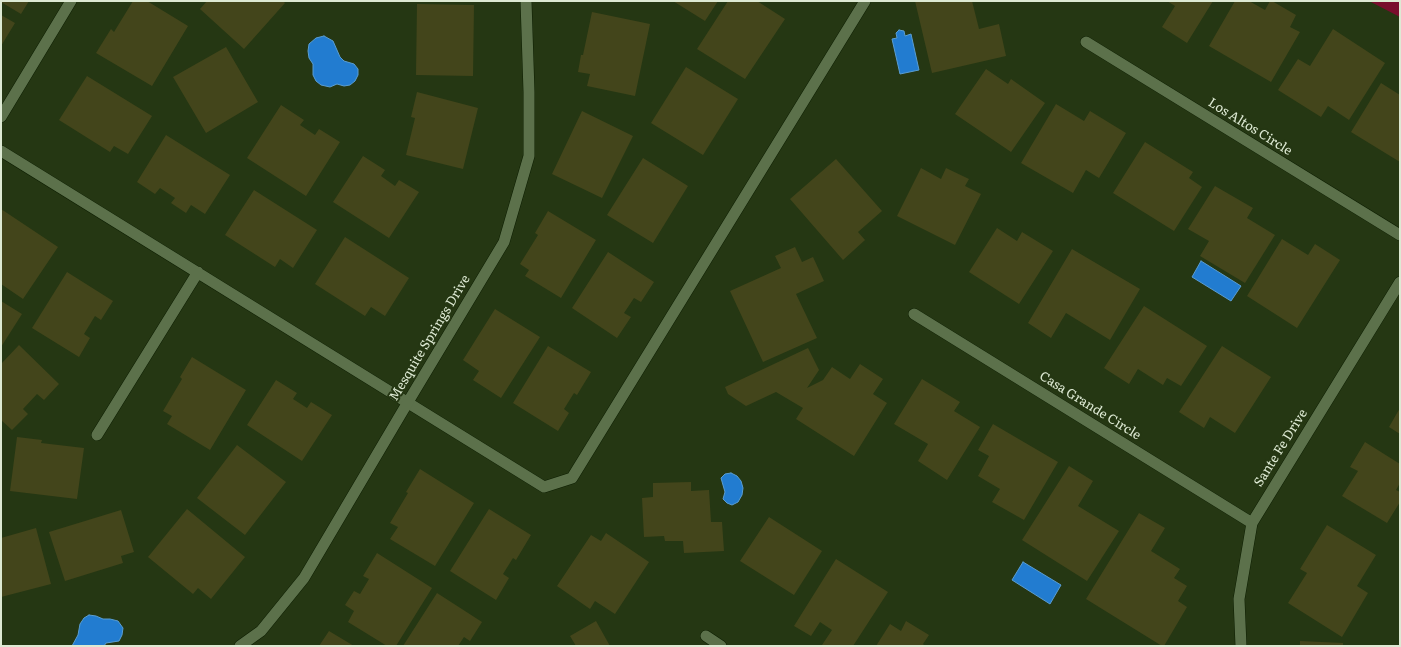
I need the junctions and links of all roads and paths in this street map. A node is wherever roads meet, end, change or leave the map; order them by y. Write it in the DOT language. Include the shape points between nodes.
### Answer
graph roads {
  1 [pos="71,1"];
  2 [pos="526,1"];
  3 [pos="866,1"];
  4 [pos="1086,42"];
  5 [pos="1,117"];
  6 [pos="1,151"];
  7 [pos="1400,235"];
  8 [pos="198,272"];
  9 [pos="1400,282"];
  10 [pos="914,314"];
  11 [pos="408,402"];
  12 [pos="97,435"];
  13 [pos="1252,523"];
  14 [pos="706,636"];
  15 [pos="240,646"];
  16 [pos="722,646"];
  17 [pos="1242,646"];
  1 -- 5 [label="street"];
  2 -- 11 [label="street, Mesquite Springs Drive" via="530,92 529,156 504,242"];
  3 -- 11 [label="street" via="572,478 544,487"];
  4 -- 7 [label="street, Los Altos Circle"];
  6 -- 8 [label="street"];
  8 -- 11 [label="street"];
  8 -- 12 [label="street"];
  9 -- 13 [label="street, Sante Fe Drive"];
  10 -- 13 [label="street, Casa Grande Circle"];
  11 -- 15 [label="street, Mesquite Springs Drive" via="304,578 261,631"];
  13 -- 17 [label="street, Sante Fe Drive" via="1239,599"];
  14 -- 16 [label="street"];
}
